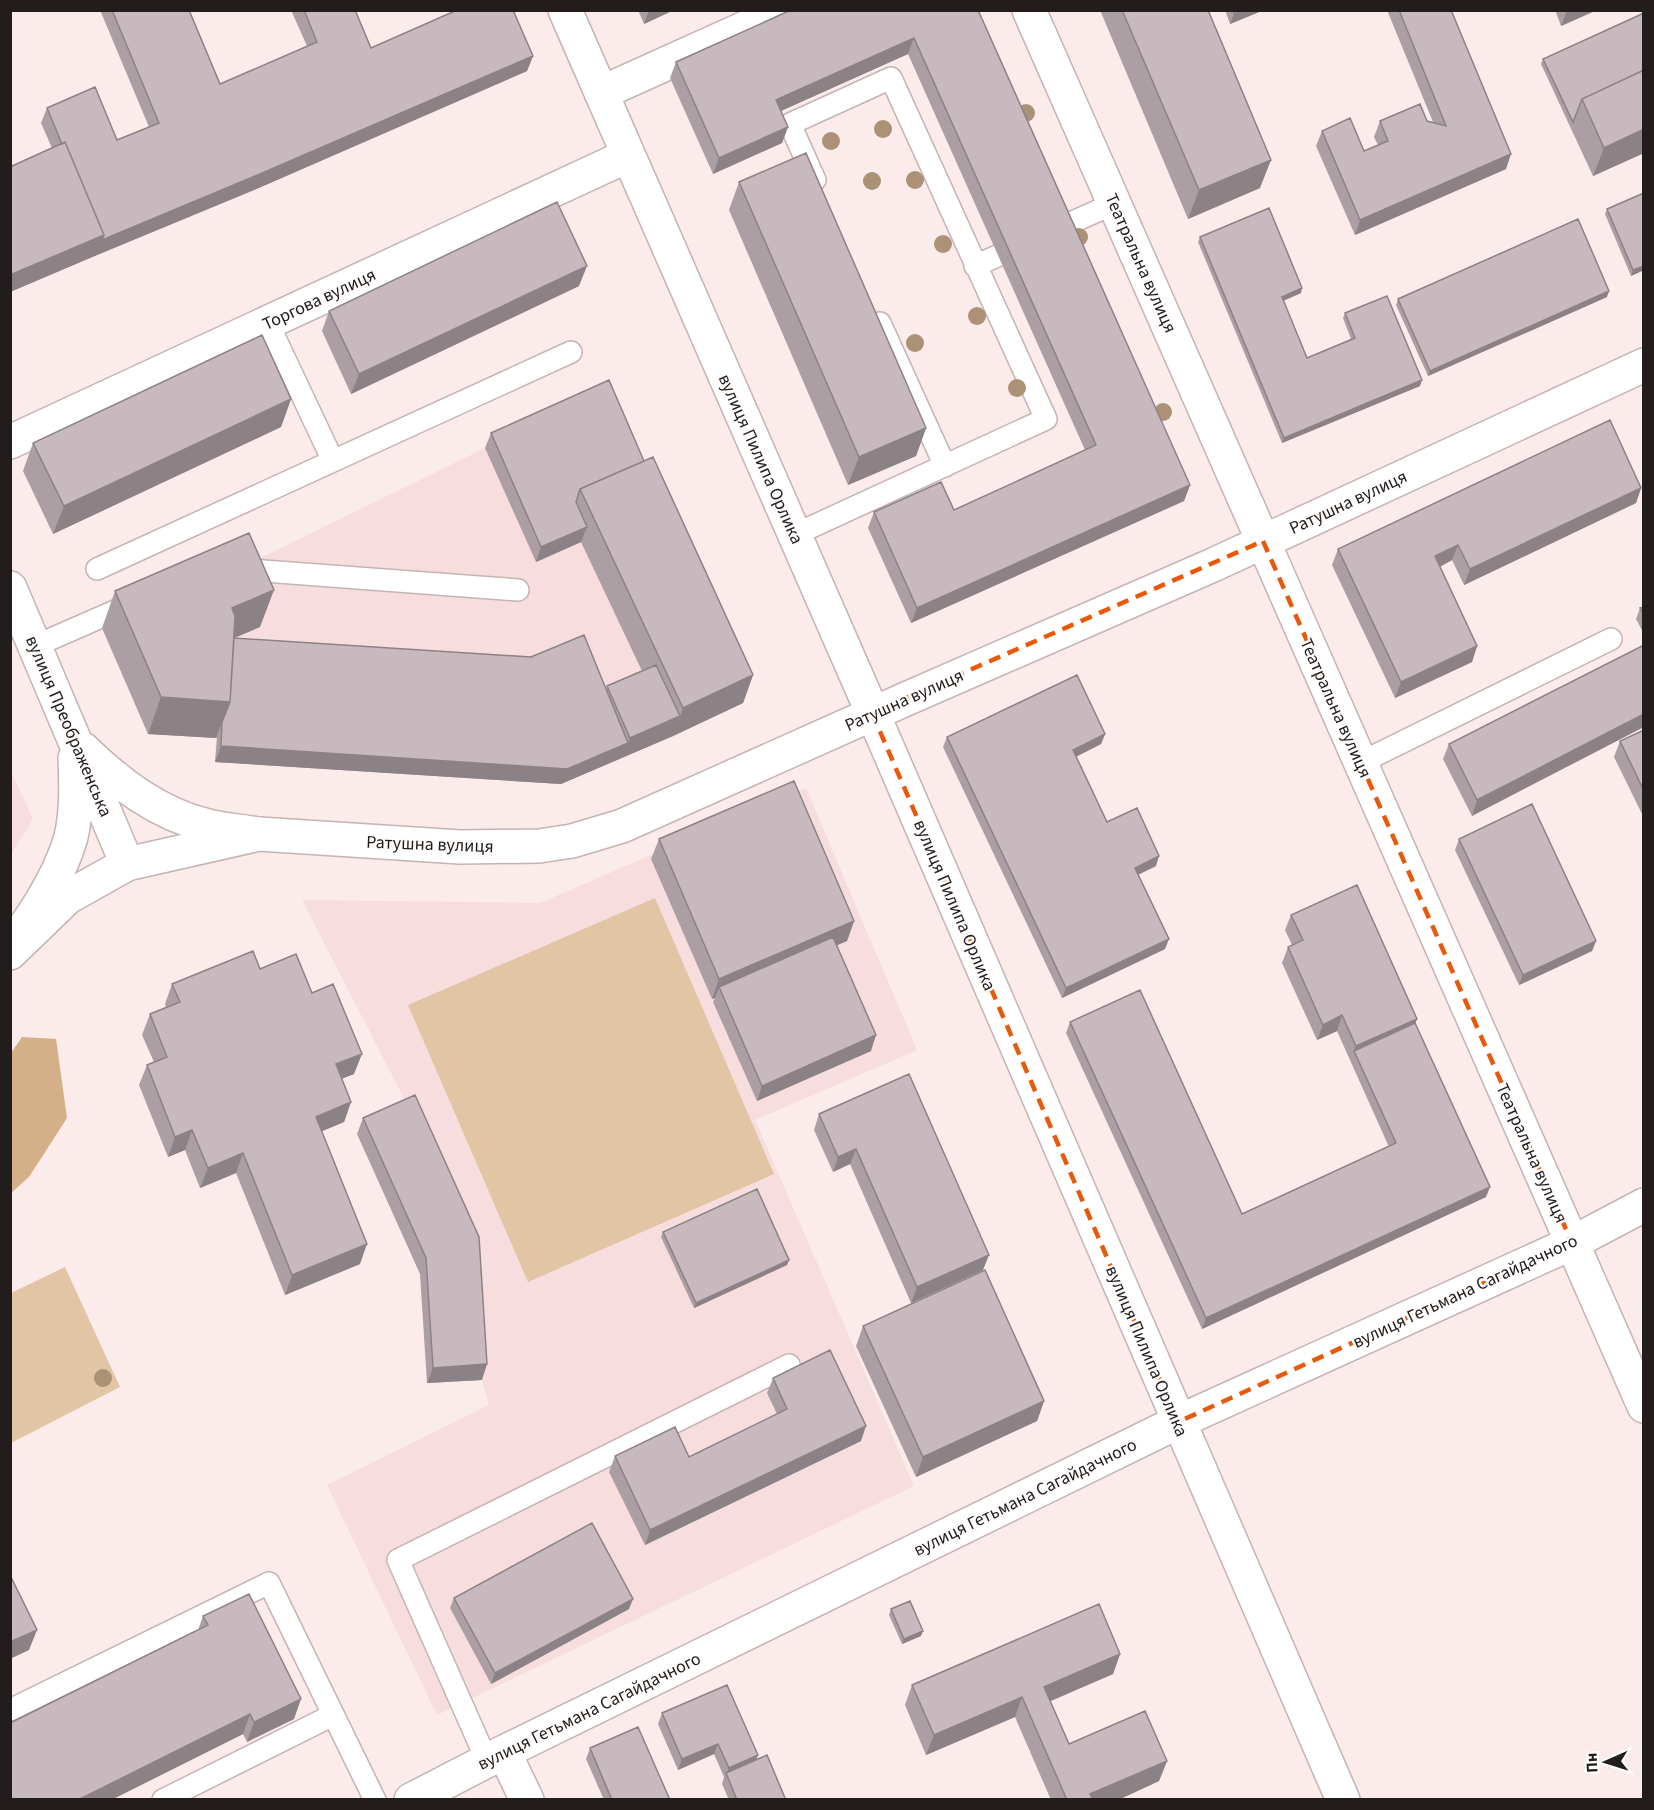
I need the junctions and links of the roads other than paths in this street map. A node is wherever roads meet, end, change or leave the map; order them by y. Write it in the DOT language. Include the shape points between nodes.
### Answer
graph roads {
  1 [pos="565,10"];
  2 [pos="785,10"];
  3 [pos="1029,10"];
  4 [pos="601,93"];
  5 [pos="627,156"];
  6 [pos="824,199"];
  7 [pos="1115,203"];
  8 [pos="975,266"];
  9 [pos="872,306"];
  10 [pos="268,323"];
  11 [pos="571,352"];
  12 [pos="1644,365"];
  13 [pos="10,442"];
  14 [pos="333,461"];
  15 [pos="945,465"];
  16 [pos="794,535"];
  17 [pos="1263,541"];
  18 [pos="215,567"];
  19 [pos="97,569"];
  20 [pos="10,588"];
  21 [pos="518,590"];
  22 [pos="150,595"];
  23 [pos="1611,639"];
  24 [pos="35,646"];
  25 [pos="872,714"];
  26 [pos="75,741"];
  27 [pos="1360,763"];
  28 [pos="259,834"];
  29 [pos="127,864"];
  30 [pos="10,946"];
  31 [pos="10,953"];
  32 [pos="1644,1205"];
  33 [pos="1572,1243"];
  34 [pos="789,1365"];
  35 [pos="1644,1406"];
  36 [pos="1178,1422"];
  37 [pos="10,1710"];
  38 [pos="333,1715"];
  39 [pos="495,1757"];
  40 [pos="163,1800"];
  41 [pos="375,1800"];
  42 [pos="411,1800"];
  43 [pos="527,1800"];
  44 [pos="1343,1800"];
  1 -- 4 [label="street, вулиця Пилипа Орлика"];
  2 -- 4 [label="street"];
  3 -- 7 [label="street, Театральна вулиця"];
  4 -- 5 [label="street, вулиця Пилипа Орлика"];
  5 -- 10 [label="street, Торгова вулиця"];
  5 -- 16 [label="street, вулиця Пилипа Орлика"];
  6 -- 8 [label="lane" via="790,124 891,78"];
  7 -- 8 [label="lane"];
  7 -- 17 [label="street, Театральна вулиця"];
  8 -- 15 [label="lane" via="1046,419"];
  9 -- 15 [label="lane"];
  10 -- 13 [label="street, Торгова вулиця"];
  10 -- 14 [label="lane"];
  11 -- 14 [label="lane"];
  12 -- 17 [label="street, Ратушна вулиця"];
  14 -- 19 [label="lane"];
  15 -- 16 [label="lane"];
  16 -- 25 [label="street, вулиця Пилипа Орлика"];
  17 -- 25 [label="street, Ратушна вулиця"];
  17 -- 27 [label="street, Театральна вулиця"];
  18 -- 21 [label="lane"];
  20 -- 24 [label="street, вулиця Преображенська"];
  22 -- 24 [label="lane"];
  23 -- 27 [label="lane"];
  24 -- 26 [label="street, вулиця Преображенська"];
  25 -- 28 [label="street, Ратушна вулиця" via="622,826 572,841 460,848"];
  25 -- 36 [label="street, вулиця Пилипа Орлика"];
  26 -- 28 [label="street" via="107,772 174,815 207,826"];
  26 -- 29 [label="street, вулиця Преображенська"];
  26 -- 30 [label="street" via="76,801 70,837 39,907"];
  27 -- 33 [label="street, Театральна вулиця"];
  28 -- 29 [label="street, Ратушна вулиця"];
  29 -- 31 [label="street, Ратушна вулиця" via="68,897"];
  32 -- 33 [label="street, вулиця Гетьмана Сагайдачного"];
  33 -- 35 [label="street, Театральна вулиця"];
  33 -- 36 [label="street, вулиця Гетьмана Сагайдачного"];
  34 -- 39 [label="lane" via="398,1560"];
  36 -- 39 [label="street, вулиця Гетьмана Сагайдачного"];
  36 -- 44 [label="street, вулиця Пилипа Орлика"];
  37 -- 38 [label="lane" via="269,1583"];
  38 -- 40 [label="lane"];
  38 -- 41 [label="lane"];
  39 -- 42 [label="street, вулиця Гетьмана Сагайдачного"];
  39 -- 43 [label="street"];
}
